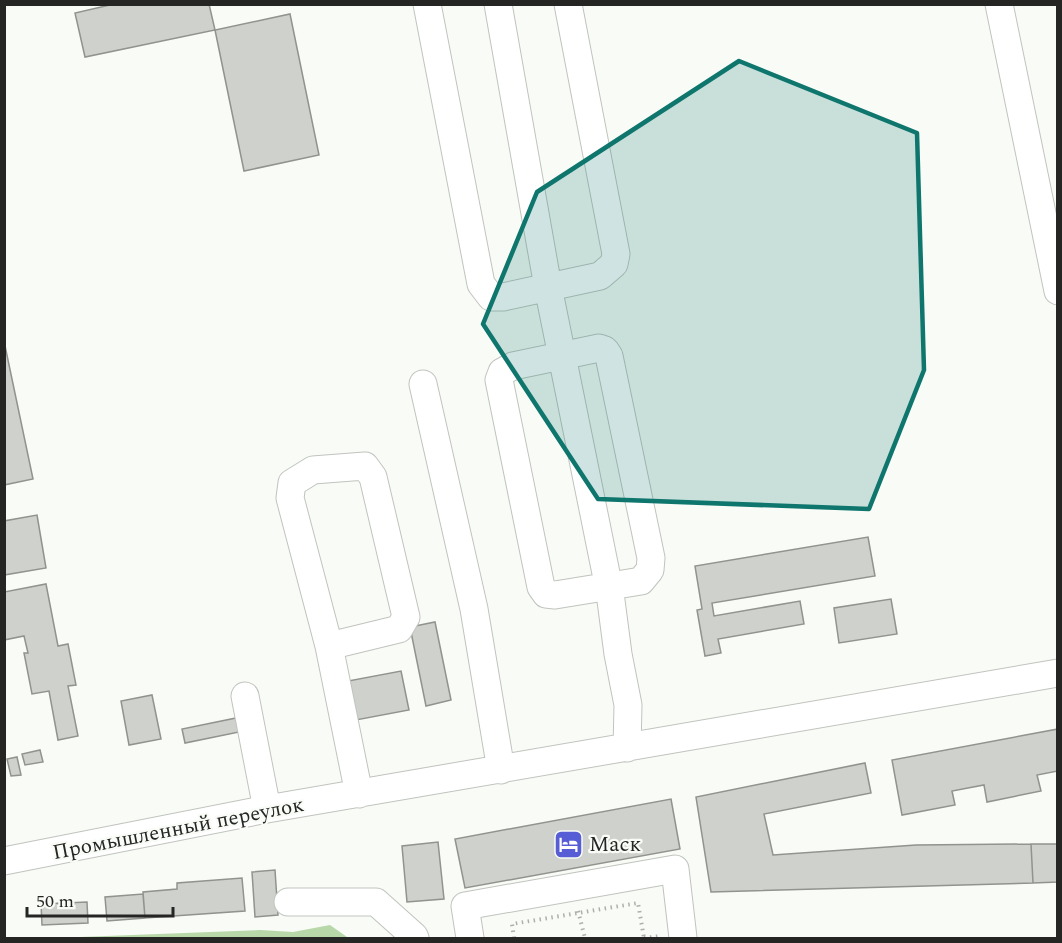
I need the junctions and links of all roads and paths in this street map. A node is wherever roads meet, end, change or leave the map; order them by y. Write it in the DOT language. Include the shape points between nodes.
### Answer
graph roads {
  1 [pos="427,4"];
  2 [pos="498,4"];
  3 [pos="568,4"];
  4 [pos="999,4"];
  5 [pos="548,287"];
  6 [pos="1058,291"];
  7 [pos="561,355"];
  8 [pos="423,384"];
  9 [pos="609,586"];
  10 [pos="328,646"];
  11 [pos="1058,674"];
  12 [pos="245,696"];
  13 [pos="627,748"];
  14 [pos="501,770"];
  15 [pos="355,795"];
  16 [pos="267,809"];
  17 [pos="4,861"];
  18 [pos="288,902"];
  19 [pos="579,913"];
  20 [pos="585,938"];
  21 [pos="644,938"];
  22 [pos="415,939"];
  23 [pos="470,939"];
  24 [pos="514,939"];
  25 [pos="683,939"];
  1 -- 5 [label="street" via="481,284 491,297"];
  2 -- 5 [label="street"];
  3 -- 5 [label="street" via="616,254 614,264 600,276"];
  4 -- 6 [label="street"];
  5 -- 7 [label="street"];
  7 -- 9 [label="street"];
  7 -- 9 [label="street" via="599,348 605,350 612,367 651,558 650,570 641,581"];
  7 -- 9 [label="street" via="502,372 501,398 541,587 546,594 555,595"];
  8 -- 14 [label="street" via="474,609"];
  9 -- 13 [label="street" via="628,705"];
  10 -- 10 [label="street" via="290,498 292,483 313,470 365,466 373,477 406,617 399,629"];
  10 -- 15 [label="street"];
  11 -- 13 [label="street, Промышленный переулок"];
  12 -- 16 [label="street"];
  13 -- 14 [label="street, Промышленный переулок"];
  14 -- 15 [label="street, Промышленный переулок"];
  15 -- 16 [label="street, Промышленный переулок"];
  16 -- 17 [label="street, Промышленный переулок"];
  18 -- 22 [label="street" via="376,902"];
  19 -- 20 [label="path"];
  19 -- 21 [label="path" via="638,903"];
  19 -- 24 [label="path" via="512,924"];
  23 -- 25 [label="street" via="465,906 675,869"];
}
